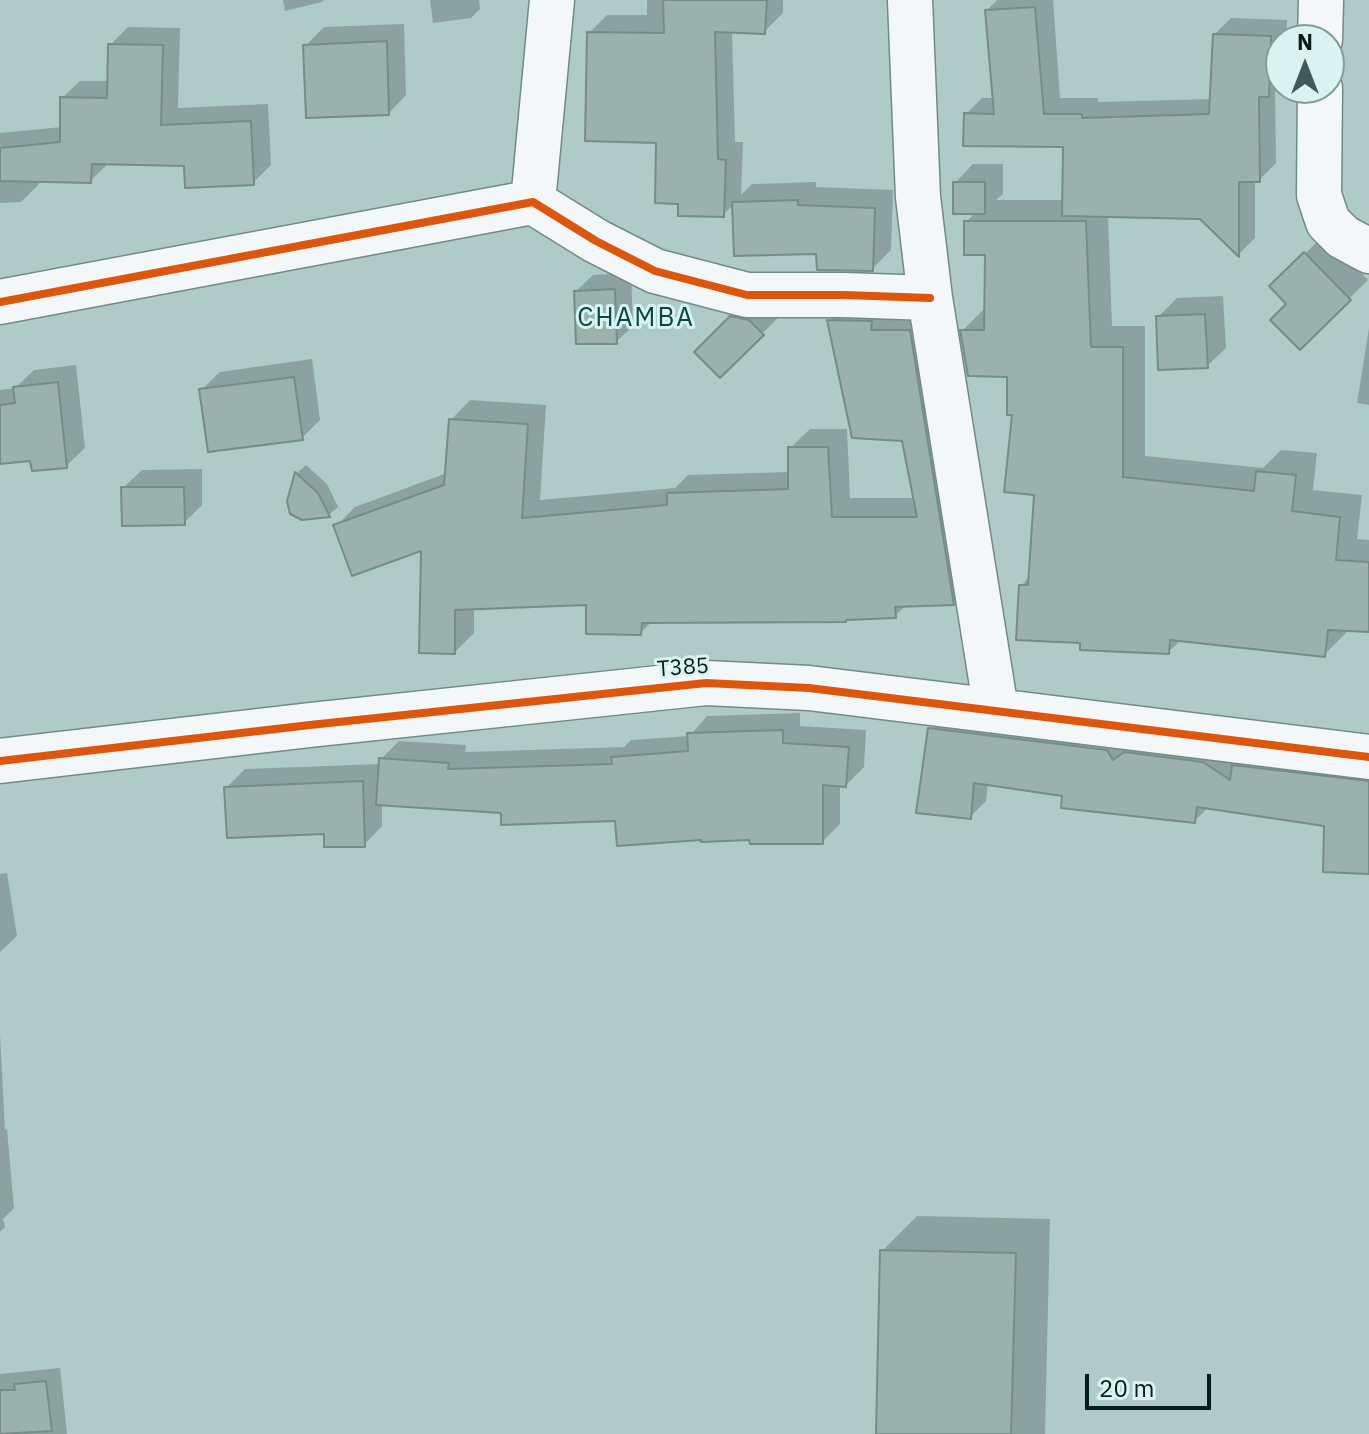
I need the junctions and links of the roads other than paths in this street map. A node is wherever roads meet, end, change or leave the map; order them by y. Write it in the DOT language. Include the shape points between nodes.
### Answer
graph roads {
  1 [pos="552,0"];
  2 [pos="910,0"];
  3 [pos="1321,0"];
  4 [pos="1320,24"];
  5 [pos="1320,104"];
  6 [pos="533,202"];
  7 [pos="1369,251"];
  8 [pos="930,298"];
  9 [pos="0,302"];
  10 [pos="996,710"];
  11 [pos="1369,757"];
  12 [pos="0,761"];
  1 -- 6 [label="street"];
  2 -- 8 [label="street" via="918,197"];
  3 -- 4 [label="street"];
  5 -- 7 [label="street" via="1319,195 1328,222"];
  6 -- 8 [label="street" via="655,271 747,295"];
  6 -- 9 [label="street"];
  8 -- 10 [label="street"];
  10 -- 11 [label="street, T385 / T385"];
  10 -- 12 [label="street, T385 / T385" via="809,688 706,683"];
}
